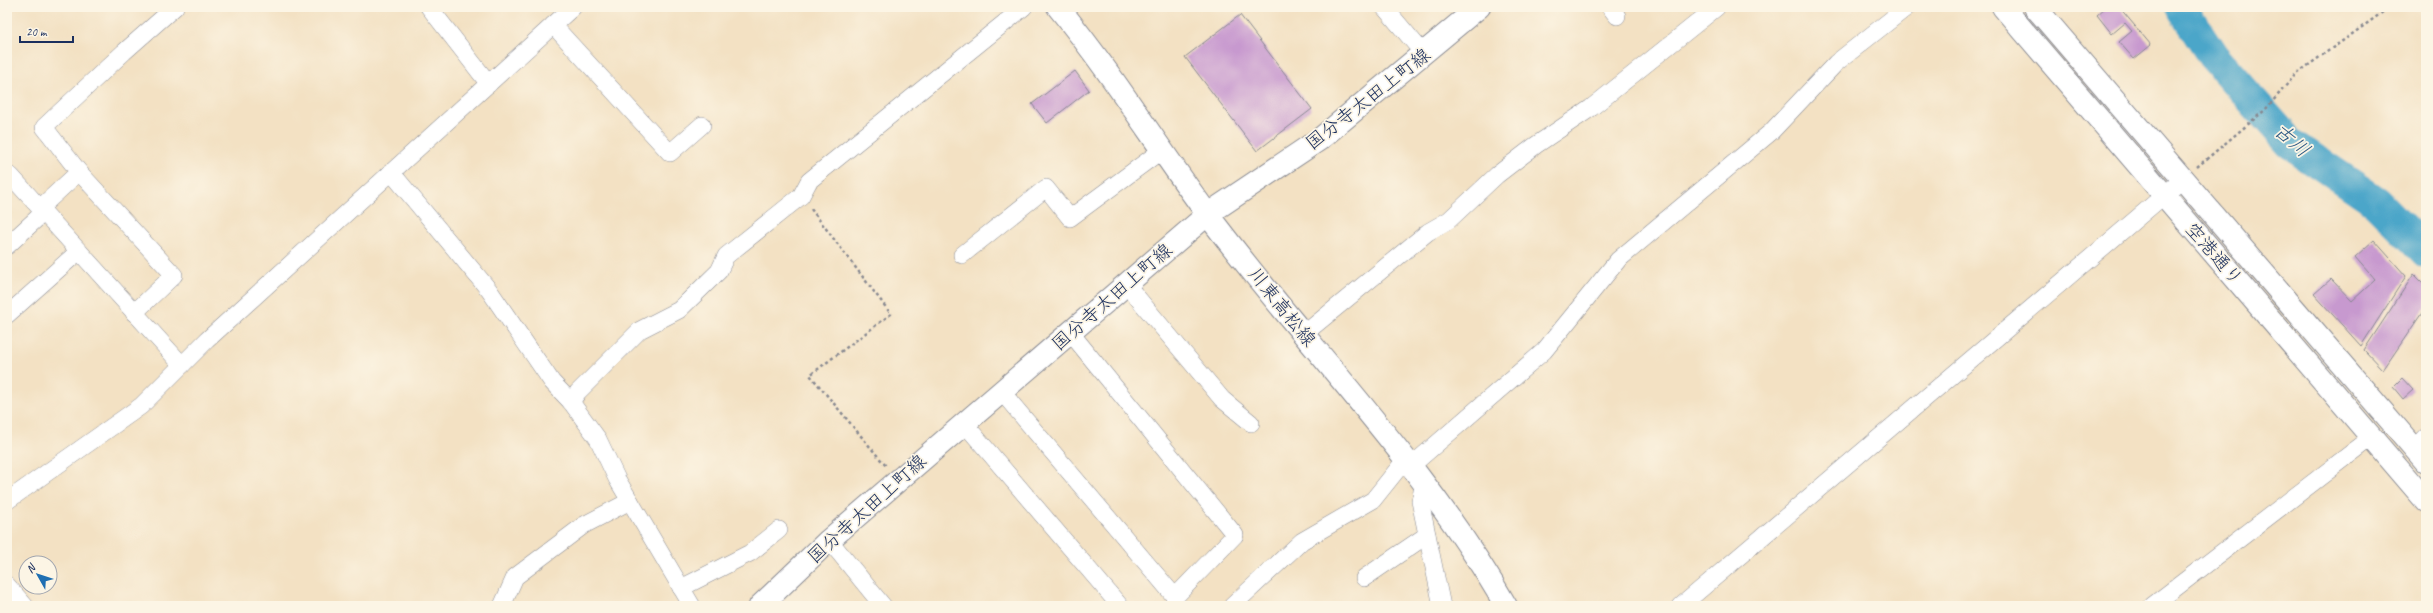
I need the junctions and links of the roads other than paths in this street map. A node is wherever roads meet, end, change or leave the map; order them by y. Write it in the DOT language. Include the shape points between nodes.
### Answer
graph roads {
  1 [pos="175,7"];
  2 [pos="573,7"];
  3 [pos="1024,7"];
  4 [pos="1058,7"];
  5 [pos="1384,7"];
  6 [pos="1479,7"];
  7 [pos="1717,7"];
  8 [pos="1908,7"];
  9 [pos="2003,7"];
  10 [pos="2035,7"];
  11 [pos="436,9"];
  12 [pos="553,25"];
  13 [pos="1424,54"];
  14 [pos="488,84"];
  15 [pos="702,125"];
  16 [pos="1162,150"];
  17 [pos="79,172"];
  18 [pos="391,172"];
  19 [pos="7,179"];
  20 [pos="2182,180"];
  21 [pos="2164,196"];
  22 [pos="42,210"];
  23 [pos="1208,214"];
  24 [pos="7,246"];
  25 [pos="79,252"];
  26 [pos="962,255"];
  27 [pos="1126,284"];
  28 [pos="134,312"];
  29 [pos="7,315"];
  30 [pos="1070,332"];
  31 [pos="1304,334"];
  32 [pos="182,365"];
  33 [pos="1001,391"];
  34 [pos="571,402"];
  35 [pos="964,423"];
  36 [pos="1251,423"];
  37 [pos="2372,438"];
  38 [pos="2422,449"];
  39 [pos="1413,469"];
  40 [pos="7,501"];
  41 [pos="630,501"];
  42 [pos="2426,501"];
  43 [pos="779,530"];
  44 [pos="1427,535"];
  45 [pos="829,540"];
  46 [pos="1364,578"];
  47 [pos="7,585"];
  48 [pos="681,588"];
  49 [pos="22,605"];
  50 [pos="502,606"];
  51 [pos="692,606"];
  52 [pos="760,606"];
  53 [pos="883,606"];
  54 [pos="1120,606"];
  55 [pos="1232,606"];
  56 [pos="1442,606"];
  57 [pos="1506,606"];
  58 [pos="1681,606"];
  59 [pos="2152,606"];
  1 -- 17 [label="street" via="44,127"];
  2 -- 12 [label="street"];
  3 -- 34 [label="street" via="809,182 801,196 726,256 719,271 679,310 640,330"];
  4 -- 16 [label="main road, 川東高松線"];
  5 -- 13 [label="street"];
  6 -- 13 [label="main road, 国分寺太田上町線"];
  7 -- 31 [label="street" via="1591,108 1497,175 1449,220 1410,246"];
  8 -- 39 [label="street" via="1836,63 1771,132 1618,260 1544,351"];
  9 -- 21 [label="main road, 空港通り"];
  10 -- 20 [label="main road, 空港通り"];
  11 -- 14 [label="street"];
  12 -- 14 [label="street"];
  12 -- 15 [label="street" via="670,153"];
  13 -- 23 [label="main road, 国分寺太田上町線" via="1320,139"];
  14 -- 18 [label="street"];
  16 -- 23 [label="main road, 川東高松線"];
  16 -- 26 [label="street" via="1070,218 1046,188"];
  17 -- 22 [label="street"];
  17 -- 28 [label="street" via="174,275"];
  18 -- 32 [label="street"];
  18 -- 34 [label="street" via="489,290 552,382"];
  19 -- 22 [label="street" via="11,176"];
  20 -- 21 [label="street"];
  20 -- 38 [label="main road, 空港通り"];
  21 -- 37 [label="main road, 空港通り"];
  21 -- 58 [label="street"];
  22 -- 24 [label="street"];
  22 -- 25 [label="street"];
  23 -- 27 [label="main road, 国分寺太田上町線"];
  23 -- 31 [label="main road, 川東高松線"];
  25 -- 28 [label="street"];
  25 -- 29 [label="street"];
  27 -- 30 [label="main road, 国分寺太田上町線"];
  27 -- 36 [label="street" via="1222,399"];
  28 -- 32 [label="street"];
  30 -- 33 [label="main road, 国分寺太田上町線"];
  30 -- 33 [label="street" via="1235,535 1175,597"];
  31 -- 39 [label="main road, 川東高松線"];
  32 -- 40 [label="street" via="140,406"];
  33 -- 35 [label="main road, 国分寺太田上町線"];
  34 -- 41 [label="street" via="598,439"];
  35 -- 45 [label="main road, 国分寺太田上町線"];
  35 -- 54 [label="street"];
  37 -- 42 [label="main road, 空港通り"];
  37 -- 59 [label="street"];
  39 -- 44 [label="street"];
  39 -- 55 [label="street" via="1374,500 1302,541"];
  39 -- 57 [label="main road, 川東高松線" via="1479,560"];
  41 -- 48 [label="street"];
  41 -- 50 [label="street" via="584,525 515,577"];
  43 -- 48 [label="street" via="750,553"];
  44 -- 46 [label="street"];
  44 -- 56 [label="street"];
  45 -- 52 [label="main road, 国分寺太田上町線"];
  45 -- 53 [label="street"];
  47 -- 49 [label="street"];
  48 -- 51 [label="street"];
}
